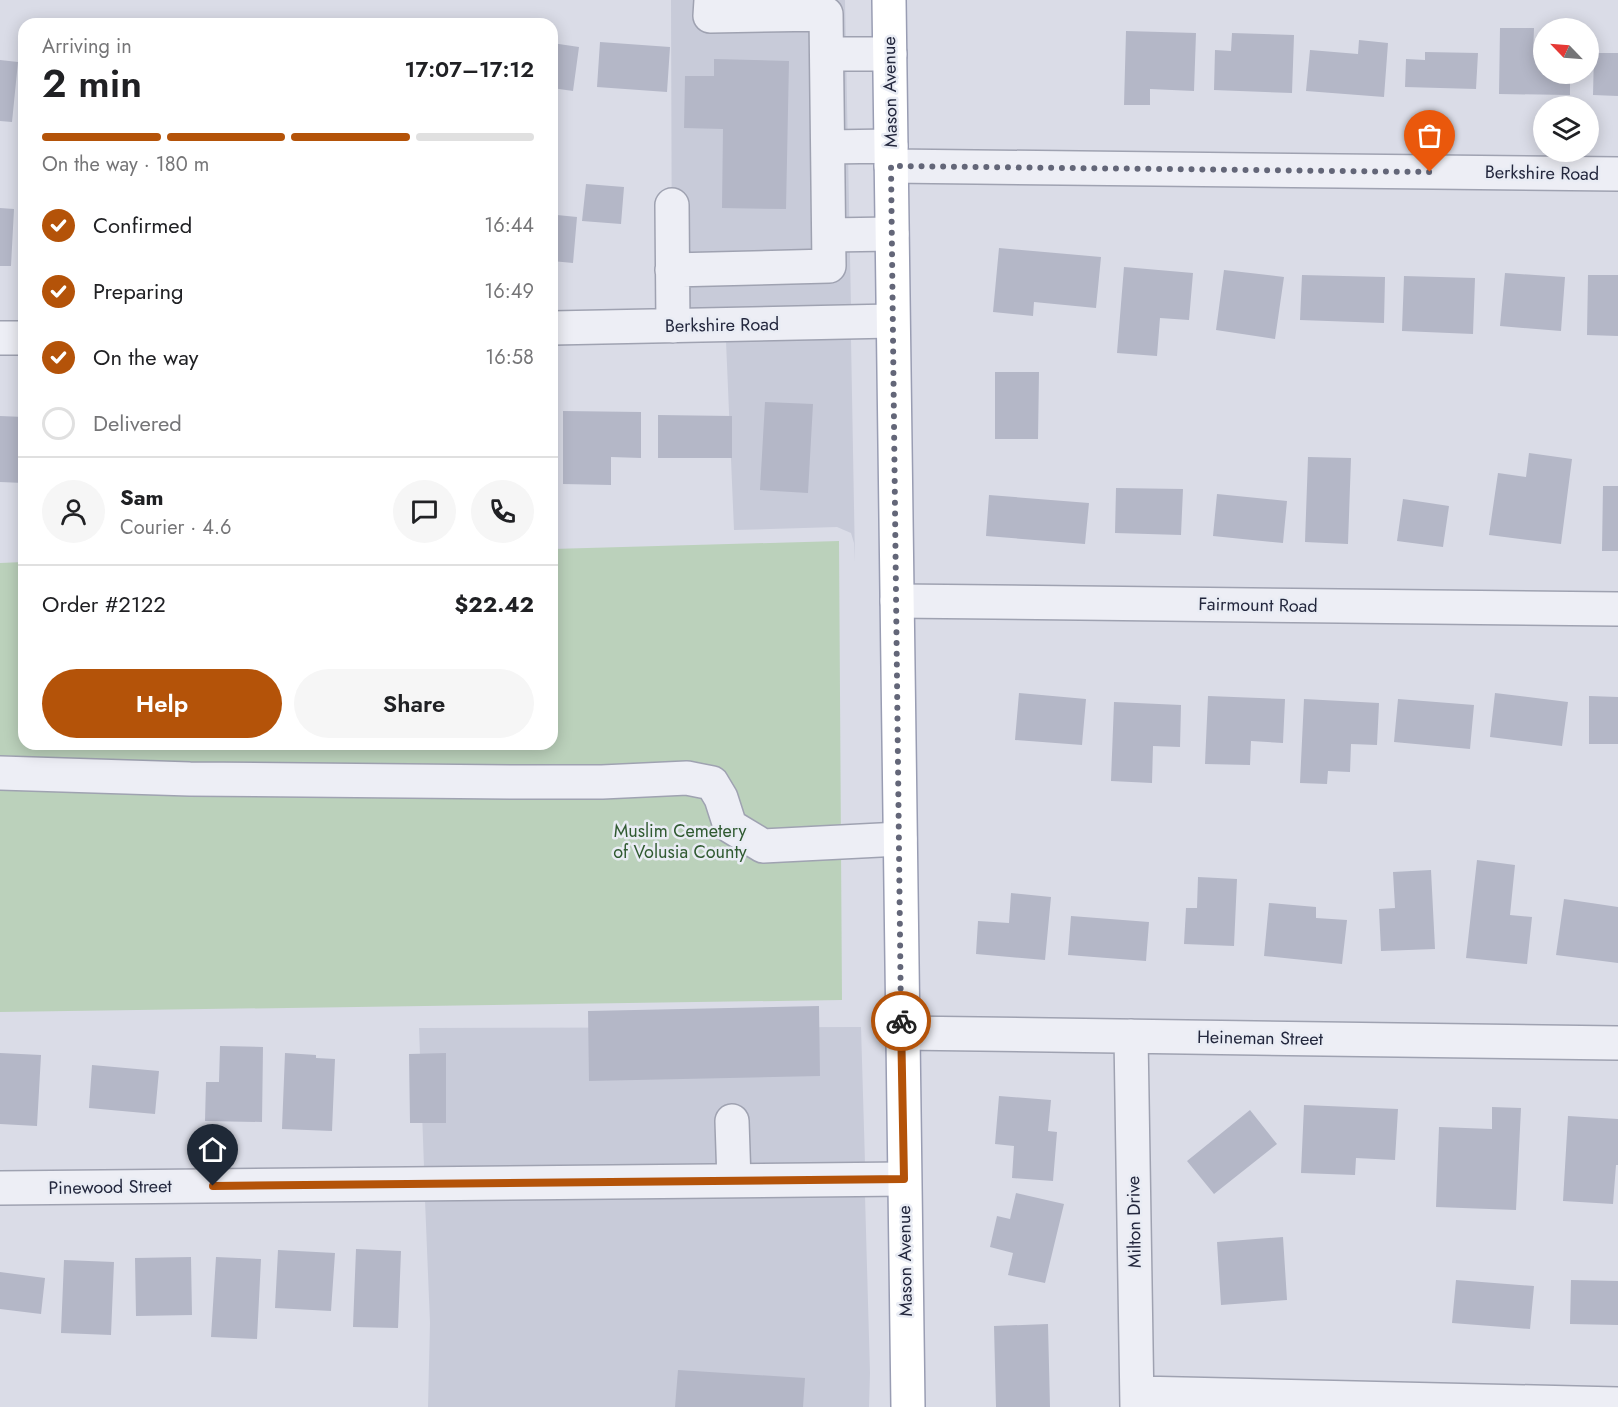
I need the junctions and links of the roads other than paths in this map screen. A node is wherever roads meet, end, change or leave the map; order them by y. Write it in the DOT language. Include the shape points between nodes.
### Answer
graph roads {
  1 [pos="711,0"];
  2 [pos="889,0"];
  3 [pos="827,54"];
  4 [pos="890,54"];
  5 [pos="828,147"];
  6 [pos="891,156"];
  7 [pos="1618,174"];
  8 [pos="672,205"];
  9 [pos="892,234"];
  10 [pos="829,235"];
  11 [pos="672,270"];
  12 [pos="892,321"];
  13 [pos="673,326"];
  14 [pos="558,328"];
  15 [pos="0,338"];
  16 [pos="18,338"];
  17 [pos="897,601"];
  18 [pos="1618,609"];
  19 [pos="0,773"];
  20 [pos="900,839"];
  21 [pos="902,1033"];
  22 [pos="1131,1036"];
  23 [pos="1618,1043"];
  24 [pos="732,1121"];
  25 [pos="904,1179"];
  26 [pos="734,1181"];
  27 [pos="0,1188"];
  28 [pos="1137,1400"];
  29 [pos="1618,1404"];
  30 [pos="908,1407"];
  1 -- 3 [label="street" via="710,16 826,14"];
  2 -- 4 [label="main road, Mason Avenue"];
  3 -- 4 [label="street"];
  3 -- 5 [label="street"];
  4 -- 6 [label="main road, Mason Avenue"];
  5 -- 6 [label="street, Berkshire Road"];
  5 -- 10 [label="street"];
  6 -- 7 [label="street, Berkshire Road"];
  6 -- 9 [label="main road, Mason Avenue"];
  8 -- 11 [label="street"];
  9 -- 10 [label="street"];
  9 -- 12 [label="main road, Mason Avenue"];
  10 -- 11 [label="street" via="829,266"];
  11 -- 13 [label="street"];
  12 -- 13 [label="street, Berkshire Road"];
  12 -- 17 [label="main road, Mason Avenue"];
  13 -- 14 [label="street, Berkshire Road"];
  15 -- 16 [label="street"];
  17 -- 18 [label="street, Fairmount Road"];
  17 -- 20 [label="main road, Mason Avenue"];
  19 -- 20 [label="street" via="202,780 602,782 687,778 712,783 730,826 764,846"];
  20 -- 21 [label="main road, Mason Avenue"];
  21 -- 22 [label="street, Heineman Street"];
  21 -- 25 [label="main road, Mason Avenue"];
  22 -- 23 [label="street, Heineman Street"];
  22 -- 28 [label="street, Milton Drive"];
  24 -- 26 [label="street"];
  25 -- 26 [label="street, Pinewood Street"];
  25 -- 30 [label="main road, Mason Avenue"];
  26 -- 27 [label="street, Pinewood Street"];
  28 -- 29 [label="street"];
}
